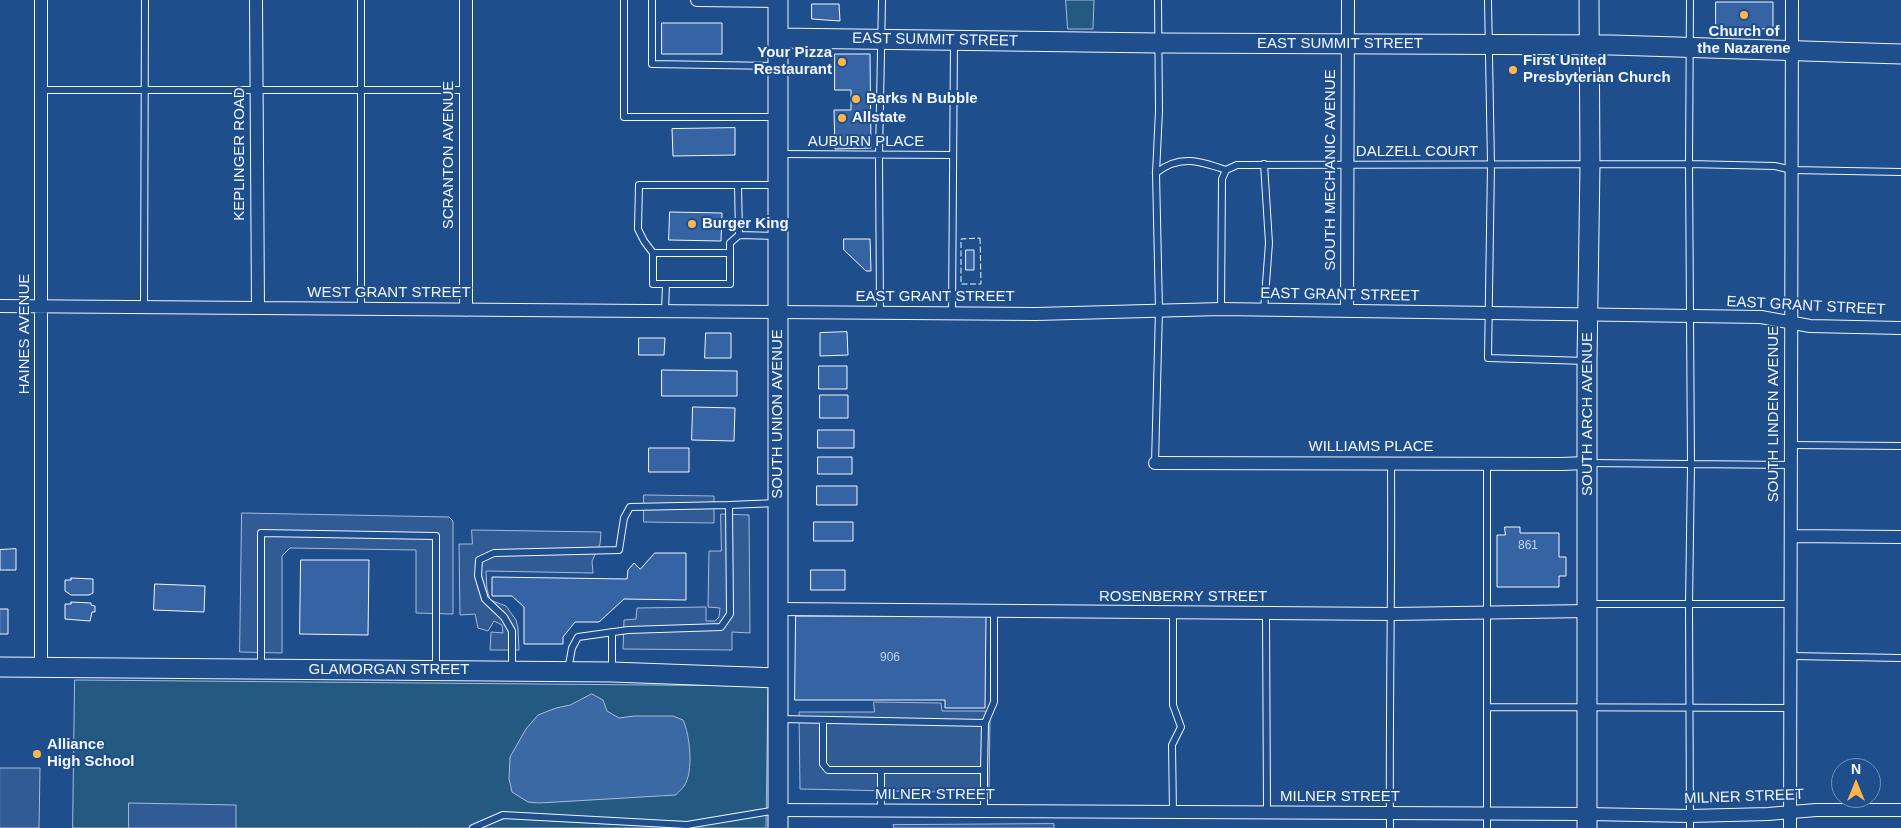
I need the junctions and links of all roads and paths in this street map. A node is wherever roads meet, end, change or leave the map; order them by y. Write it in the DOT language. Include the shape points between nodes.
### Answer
graph roads {
  1 [pos="41,0"];
  2 [pos="145,0"];
  3 [pos="256,0"];
  4 [pos="361,0"];
  5 [pos="466,0"];
  6 [pos="624,0"];
  7 [pos="652,0"];
  8 [pos="697,0"];
  9 [pos="716,0"];
  10 [pos="882,0"];
  11 [pos="1158,0"];
  12 [pos="1348,0"];
  13 [pos="1488,0"];
  14 [pos="1589,0"];
  15 [pos="1690,0"];
  16 [pos="1792,0"];
  17 [pos="778,1"];
  18 [pos="778,38"];
  19 [pos="882,39"];
  20 [pos="954,40"];
  21 [pos="1159,43"];
  22 [pos="1347,44"];
  23 [pos="1488,45"];
  24 [pos="1589,45"];
  25 [pos="1690,48"];
  26 [pos="1792,51"];
  27 [pos="1901,54"];
  28 [pos="778,66"];
  29 [pos="41,90"];
  30 [pos="146,90"];
  31 [pos="361,90"];
  32 [pos="465,90"];
  33 [pos="256,91"];
  34 [pos="778,117"];
  35 [pos="779,154"];
  36 [pos="879,155"];
  37 [pos="953,155"];
  38 [pos="1264,164"];
  39 [pos="1348,164"];
  40 [pos="1491,164"];
  41 [pos="1689,164"];
  42 [pos="1590,165"];
  43 [pos="1226,170"];
  44 [pos="1792,170"];
  45 [pos="1901,172"];
  46 [pos="1156,173"];
  47 [pos="738,185"];
  48 [pos="779,185"];
  49 [pos="739,235"];
  50 [pos="778,236"];
  51 [pos="730,253"];
  52 [pos="653,254"];
  53 [pos="666,284"];
  54 [pos="0,306"];
  55 [pos="41,307"];
  56 [pos="144,308"];
  57 [pos="258,308"];
  58 [pos="361,309"];
  59 [pos="1221,309"];
  60 [pos="466,310"];
  61 [pos="1158,310"];
  62 [pos="1264,310"];
  63 [pos="665,311"];
  64 [pos="1347,311"];
  65 [pos="778,312"];
  66 [pos="880,313"];
  67 [pos="952,313"];
  68 [pos="1488,314"];
  69 [pos="1588,316"];
  70 [pos="1689,317"];
  71 [pos="1790,323"];
  72 [pos="1901,328"];
  73 [pos="1587,361"];
  74 [pos="1790,446"];
  75 [pos="1901,446"];
  76 [pos="1155,463"];
  77 [pos="1587,463"];
  78 [pos="1392,464"];
  79 [pos="1487,464"];
  80 [pos="1691,465"];
  81 [pos="1790,465"];
  82 [pos="778,503"];
  83 [pos="729,504"];
  84 [pos="1791,536"];
  85 [pos="1901,537"];
  86 [pos="1791,604"];
  87 [pos="1689,605"];
  88 [pos="1588,608"];
  89 [pos="778,609"];
  90 [pos="994,612"];
  91 [pos="1486,612"];
  92 [pos="1173,613"];
  93 [pos="1266,614"];
  94 [pos="1392,614"];
  95 [pos="612,632"];
  96 [pos="1792,656"];
  97 [pos="1901,658"];
  98 [pos="0,667"];
  99 [pos="41,667"];
  100 [pos="261,669"];
  101 [pos="436,670"];
  102 [pos="512,671"];
  103 [pos="568,672"];
  104 [pos="612,672"];
  105 [pos="778,678"];
  106 [pos="1588,706"];
  107 [pos="1487,707"];
  108 [pos="1791,708"];
  109 [pos="1689,709"];
  110 [pos="778,719"];
  111 [pos="823,720"];
  112 [pos="985,723"];
  113 [pos="881,770"];
  114 [pos="984,770"];
  115 [pos="1901,810"];
  116 [pos="881,811"];
  117 [pos="984,812"];
  118 [pos="1172,812"];
  119 [pos="1267,812"];
  120 [pos="1790,812"];
  121 [pos="1390,813"];
  122 [pos="1488,814"];
  123 [pos="778,819"];
  124 [pos="1587,821"];
  125 [pos="1690,822"];
  126 [pos="473,828"];
  127 [pos="1390,828"];
  128 [pos="1487,828"];
  129 [pos="1790,828"];
  1 -- 29 [label="street, HAINES AVENUE"];
  2 -- 30 [label="lane"];
  3 -- 33 [label="street, KEPLINGER ROAD"];
  4 -- 31 [label="lane"];
  5 -- 32 [label="street, SCRANTON AVENUE"];
  6 -- 34 [label="lane" via="624,117"];
  7 -- 28 [label="lane" via="652,64"];
  8 -- 9 [label="street"];
  9 -- 17 [label="street"];
  10 -- 19 [label="lane"];
  11 -- 21 [label="lane"];
  12 -- 22 [label="street, SOUTH MECHANIC AVENUE"];
  13 -- 23 [label="lane"];
  14 -- 24 [label="street, SOUTH ARCH AVENUE"];
  15 -- 25 [label="lane"];
  16 -- 26 [label="street, SOUTH LINDEN AVENUE"];
  17 -- 18 [label="street, SOUTH UNION AVENUE"];
  18 -- 19 [label="street, EAST SUMMIT STREET"];
  18 -- 28 [label="street, SOUTH UNION AVENUE"];
  19 -- 20 [label="street, EAST SUMMIT STREET"];
  19 -- 36 [label="lane"];
  20 -- 21 [label="street, EAST SUMMIT STREET"];
  20 -- 37 [label="lane"];
  21 -- 22 [label="street, EAST SUMMIT STREET"];
  21 -- 46 [label="lane"];
  22 -- 23 [label="street, EAST SUMMIT STREET"];
  22 -- 39 [label="street, SOUTH MECHANIC AVENUE"];
  23 -- 24 [label="street, EAST SUMMIT STREET"];
  23 -- 40 [label="lane"];
  24 -- 25 [label="street, EAST SUMMIT STREET"];
  24 -- 42 [label="street, SOUTH ARCH AVENUE"];
  25 -- 26 [label="street, EAST SUMMIT STREET"];
  25 -- 41 [label="lane"];
  26 -- 27 [label="street, EAST SUMMIT STREET"];
  26 -- 44 [label="street, SOUTH LINDEN AVENUE"];
  28 -- 34 [label="street, SOUTH UNION AVENUE"];
  29 -- 30 [label="lane"];
  29 -- 55 [label="street, HAINES AVENUE"];
  30 -- 33 [label="lane"];
  30 -- 56 [label="lane"];
  31 -- 32 [label="lane"];
  31 -- 33 [label="lane"];
  31 -- 58 [label="lane"];
  32 -- 60 [label="street, SCRANTON AVENUE"];
  33 -- 57 [label="street, KEPLINGER ROAD"];
  34 -- 35 [label="street, SOUTH UNION AVENUE"];
  35 -- 36 [label="lane, AUBURN PLACE"];
  35 -- 48 [label="street, SOUTH UNION AVENUE"];
  36 -- 37 [label="lane, AUBURN PLACE"];
  36 -- 66 [label="lane"];
  37 -- 67 [label="lane"];
  38 -- 39 [label="lane, DALZELL COURT"];
  38 -- 43 [label="lane, DALZELL COURT" via="1238,165"];
  38 -- 62 [label="lane" via="1269,244"];
  39 -- 40 [label="lane, DALZELL COURT"];
  39 -- 64 [label="street, SOUTH MECHANIC AVENUE"];
  40 -- 42 [label="lane, DALZELL COURT"];
  40 -- 68 [label="lane"];
  41 -- 42 [label="lane, DALZELL COURT"];
  41 -- 44 [label="lane, DALZELL COURT" via="1775,166"];
  41 -- 70 [label="lane"];
  42 -- 69 [label="street, SOUTH ARCH AVENUE"];
  43 -- 46 [label="lane" via="1201,161 1182,161 1167,164"];
  43 -- 59 [label="lane" via="1222,179"];
  44 -- 45 [label="lane, DALZELL COURT"];
  44 -- 71 [label="street, SOUTH LINDEN AVENUE"];
  46 -- 61 [label="lane"];
  47 -- 48 [label="lane"];
  47 -- 49 [label="lane"];
  47 -- 52 [label="lane" via="639,185 638,228"];
  48 -- 50 [label="street, SOUTH UNION AVENUE"];
  49 -- 50 [label="lane"];
  49 -- 51 [label="lane" via="730,244"];
  50 -- 65 [label="street, SOUTH UNION AVENUE"];
  51 -- 52 [label="lane"];
  51 -- 53 [label="lane" via="730,284"];
  52 -- 53 [label="lane" via="653,284"];
  53 -- 63 [label="lane"];
  54 -- 55 [label="street, WEST GRANT STREET"];
  55 -- 56 [label="street, WEST GRANT STREET"];
  55 -- 99 [label="street, HAINES AVENUE"];
  56 -- 57 [label="street, WEST GRANT STREET"];
  57 -- 58 [label="street, WEST GRANT STREET"];
  58 -- 60 [label="street, WEST GRANT STREET"];
  59 -- 61 [label="street, EAST GRANT STREET"];
  59 -- 62 [label="street, EAST GRANT STREET"];
  60 -- 63 [label="street, WEST GRANT STREET"];
  61 -- 67 [label="street, EAST GRANT STREET"];
  61 -- 76 [label="lane"];
  62 -- 64 [label="street, EAST GRANT STREET"];
  63 -- 65 [label="street, WEST GRANT STREET"];
  64 -- 68 [label="street, EAST GRANT STREET"];
  65 -- 66 [label="street, EAST GRANT STREET"];
  65 -- 82 [label="street, SOUTH UNION AVENUE"];
  66 -- 67 [label="street, EAST GRANT STREET"];
  68 -- 69 [label="street, EAST GRANT STREET"];
  68 -- 73 [label="lane" via="1488,358"];
  69 -- 70 [label="street, EAST GRANT STREET"];
  69 -- 73 [label="street, SOUTH ARCH AVENUE"];
  70 -- 71 [label="street, EAST GRANT STREET" via="1761,317"];
  70 -- 80 [label="lane"];
  71 -- 72 [label="street, EAST GRANT STREET"];
  71 -- 74 [label="street, SOUTH LINDEN AVENUE"];
  73 -- 77 [label="street, SOUTH ARCH AVENUE"];
  74 -- 75 [label="lane"];
  74 -- 81 [label="street, SOUTH LINDEN AVENUE"];
  76 -- 78 [label="street, WILLIAMS PLACE"];
  77 -- 79 [label="street, WILLIAMS PLACE"];
  77 -- 80 [label="lane"];
  77 -- 88 [label="street, SOUTH ARCH AVENUE"];
  78 -- 79 [label="street, WILLIAMS PLACE"];
  78 -- 94 [label="lane"];
  79 -- 91 [label="lane"];
  80 -- 81 [label="lane"];
  80 -- 87 [label="lane"];
  81 -- 84 [label="street, SOUTH LINDEN AVENUE"];
  82 -- 83 [label="lane"];
  82 -- 89 [label="street, SOUTH UNION AVENUE"];
  83 -- 95 [label="lane" via="730,614 721,627"];
  83 -- 102 [label="lane" via="630,507 624,518 620,550 494,553 479,560 478,576 484,599 504,617 512,631"];
  84 -- 85 [label="street"];
  84 -- 86 [label="street, SOUTH LINDEN AVENUE"];
  86 -- 87 [label="lane"];
  86 -- 96 [label="street, SOUTH LINDEN AVENUE"];
  87 -- 88 [label="lane"];
  87 -- 109 [label="lane"];
  88 -- 91 [label="street, ROSENBERRY STREET"];
  88 -- 106 [label="street, SOUTH ARCH AVENUE"];
  89 -- 90 [label="street, ROSENBERRY STREET"];
  89 -- 105 [label="street, SOUTH UNION AVENUE"];
  90 -- 92 [label="street, ROSENBERRY STREET"];
  90 -- 112 [label="lane" via="994,702"];
  91 -- 94 [label="street, ROSENBERRY STREET"];
  91 -- 107 [label="lane"];
  92 -- 93 [label="street, ROSENBERRY STREET"];
  92 -- 118 [label="lane" via="1172,705 1181,727 1172,746"];
  93 -- 94 [label="street, ROSENBERRY STREET"];
  93 -- 119 [label="lane"];
  94 -- 121 [label="lane"];
  95 -- 103 [label="lane" via="578,637 572,648"];
  95 -- 104 [label="lane"];
  96 -- 97 [label="lane"];
  96 -- 108 [label="street, SOUTH LINDEN AVENUE"];
  98 -- 99 [label="street, GLAMORGAN STREET"];
  99 -- 100 [label="street, GLAMORGAN STREET"];
  100 -- 101 [label="street, GLAMORGAN STREET"];
  100 -- 101 [label="lane" via="262,534 436,536"];
  101 -- 102 [label="street, GLAMORGAN STREET"];
  102 -- 103 [label="street, GLAMORGAN STREET"];
  103 -- 104 [label="street, GLAMORGAN STREET"];
  104 -- 105 [label="street, GLAMORGAN STREET"];
  105 -- 110 [label="street, SOUTH UNION AVENUE"];
  106 -- 107 [label="lane"];
  106 -- 109 [label="lane"];
  106 -- 124 [label="street, SOUTH ARCH AVENUE"];
  107 -- 122 [label="lane"];
  108 -- 109 [label="lane"];
  108 -- 120 [label="street, SOUTH LINDEN AVENUE"];
  109 -- 125 [label="lane"];
  110 -- 111 [label="lane"];
  110 -- 123 [label="street, SOUTH UNION AVENUE"];
  111 -- 112 [label="lane"];
  111 -- 113 [label="lane" via="823,764 828,770"];
  112 -- 114 [label="lane"];
  113 -- 114 [label="lane"];
  113 -- 116 [label="lane"];
  114 -- 117 [label="lane"];
  115 -- 120 [label="street, MILNER STREET"];
  116 -- 117 [label="street, MILNER STREET"];
  116 -- 123 [label="street, MILNER STREET"];
  117 -- 118 [label="street, MILNER STREET"];
  118 -- 119 [label="street, MILNER STREET"];
  119 -- 121 [label="street, MILNER STREET"];
  120 -- 125 [label="street, MILNER STREET"];
  120 -- 129 [label="street, SOUTH LINDEN AVENUE"];
  121 -- 122 [label="street, MILNER STREET"];
  121 -- 127 [label="lane"];
  122 -- 124 [label="street, MILNER STREET"];
  122 -- 128 [label="lane"];
  123 -- 126 [label="lane" via="687,825 503,815"];
  124 -- 125 [label="street, MILNER STREET"];
}
